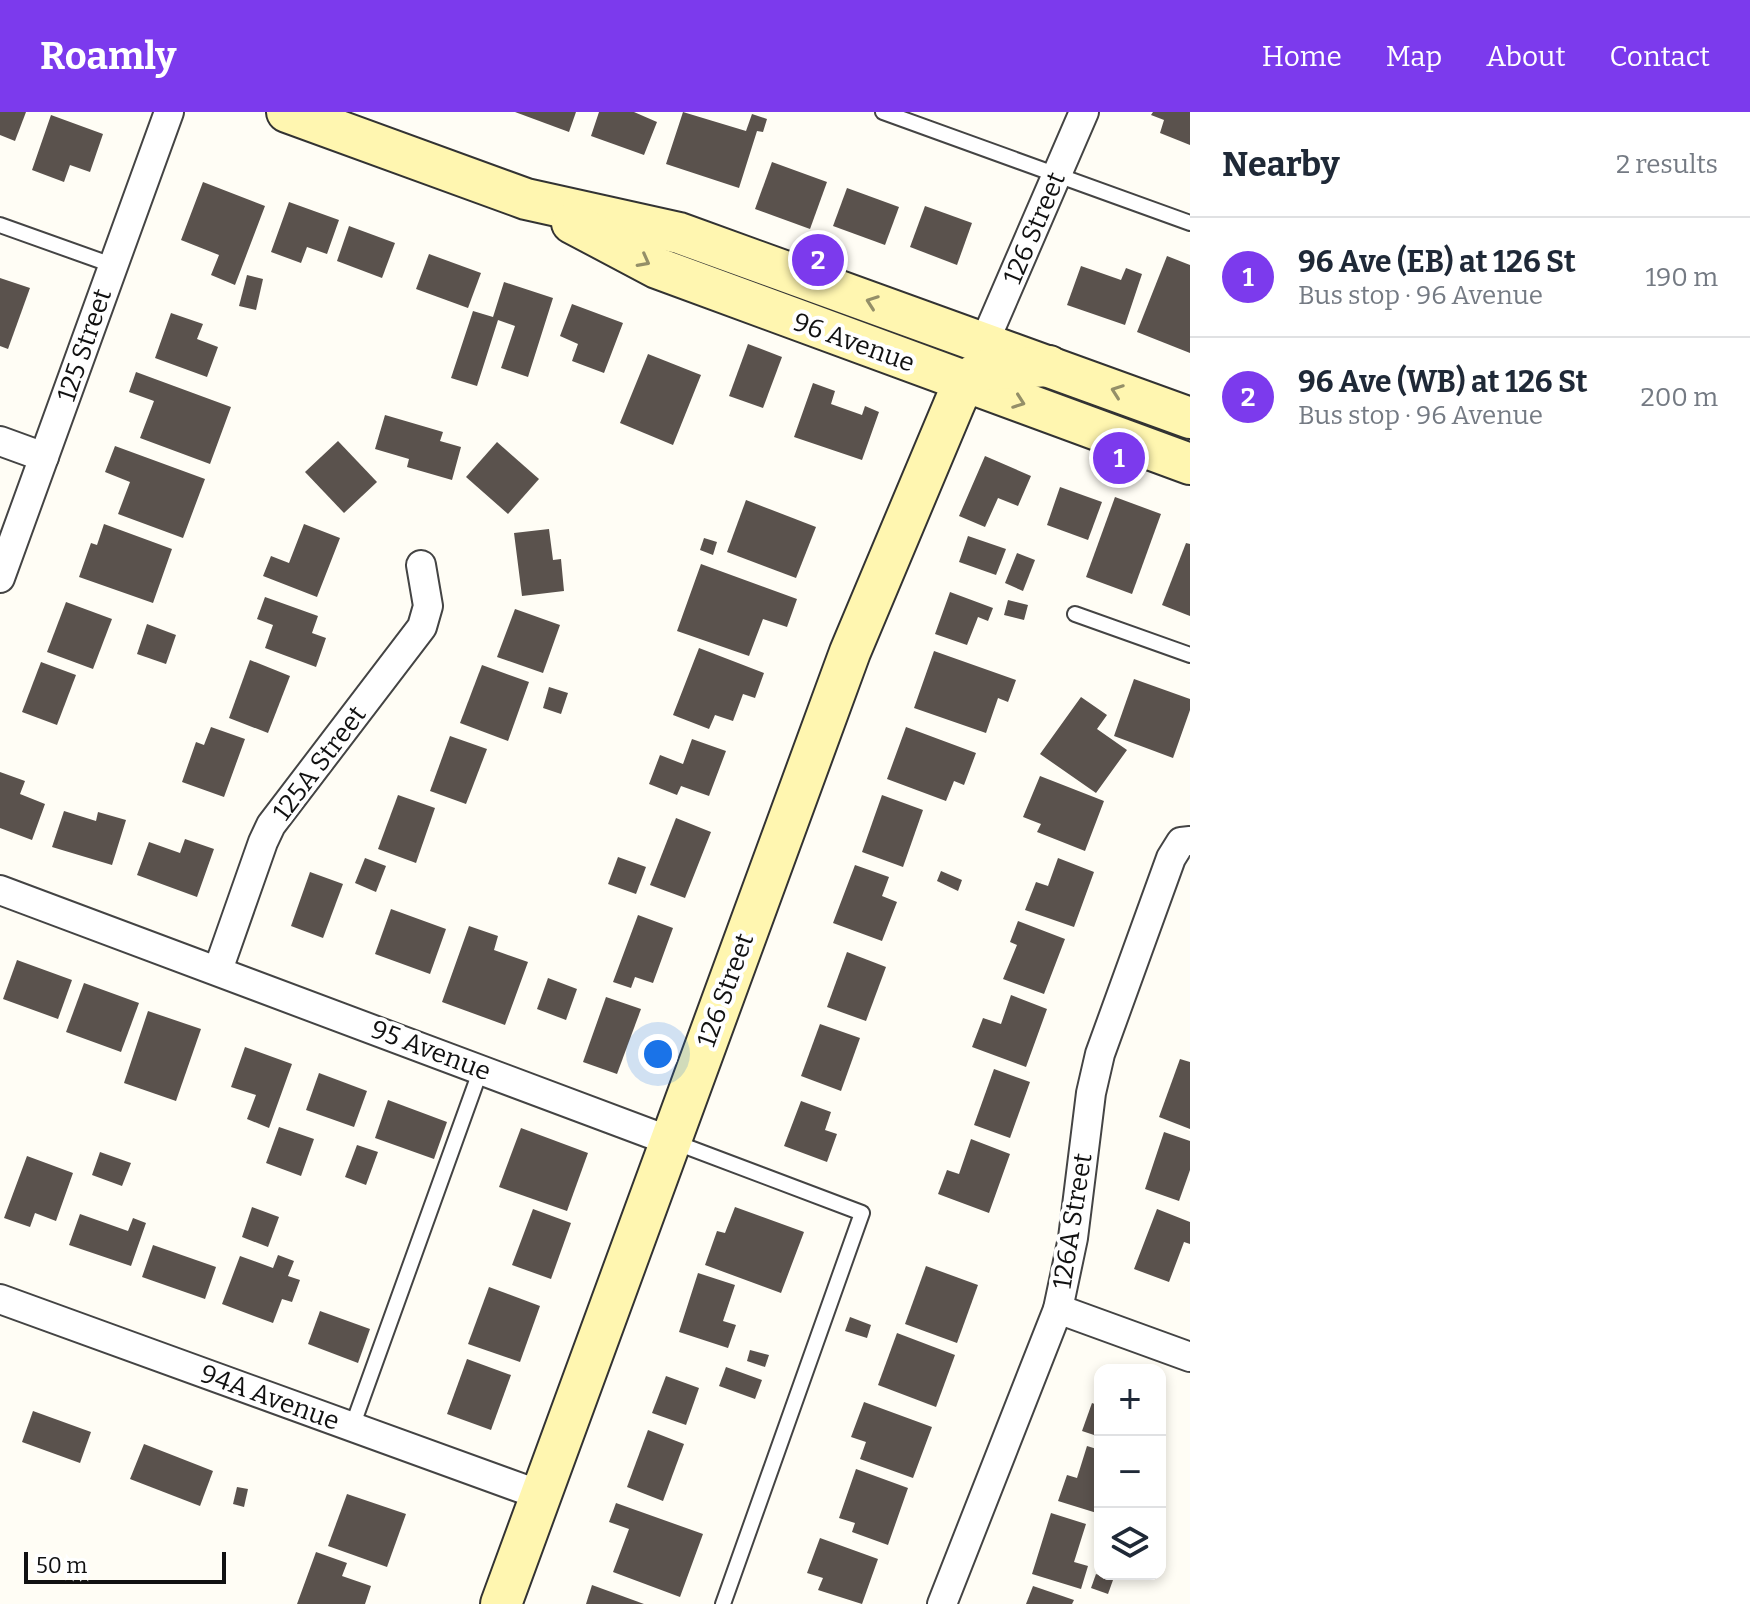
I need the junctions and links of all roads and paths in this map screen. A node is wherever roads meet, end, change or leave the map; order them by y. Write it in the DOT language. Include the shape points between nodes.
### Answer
graph roads {
  1 [pos="169,112"];
  2 [pos="287,112"];
  3 [pos="883,112"];
  4 [pos="1084,112"];
  5 [pos="1058,174"];
  6 [pos="526,199"];
  7 [pos="1190,223"];
  8 [pos="0,225"];
  9 [pos="112,265"];
  10 [pos="984,343"];
  11 [pos="1049,366"];
  12 [pos="964,382"];
  13 [pos="1190,418"];
  14 [pos="0,441"];
  15 [pos="44,457"];
  16 [pos="1190,464"];
  17 [pos="421,565"];
  18 [pos="0,578"];
  19 [pos="1075,614"];
  20 [pos="1190,655"];
  21 [pos="1190,841"];
  22 [pos="0,890"];
  23 [pos="218,970"];
  24 [pos="481,1069"];
  25 [pos="670,1141"];
  26 [pos="0,1299"];
  27 [pos="1058,1309"];
  28 [pos="1190,1357"];
  29 [pos="352,1427"];
  30 [pos="540,1495"];
  31 [pos="501,1604"];
  32 [pos="723,1604"];
  33 [pos="942,1604"];
  1 -- 9 [label="street, 125 Street"];
  2 -- 6 [label="main road, 96 Avenue"];
  3 -- 5 [label="lane"];
  4 -- 5 [label="street, 126 Street"];
  5 -- 7 [label="lane"];
  5 -- 10 [label="street, 126 Street"];
  10 -- 6 [label="main road, 96 Avenue, one-way" via="679,233"];
  6 -- 12 [label="main road, 96 Avenue, one-way" via="657,268"];
  8 -- 9 [label="lane"];
  9 -- 15 [label="street, 125 Street"];
  10 -- 11 [label="main road, 96 Avenue"];
  11 -- 12 [label="main road" via="985,370"];
  13 -- 11 [label="main road, 96 Avenue, one-way"];
  12 -- 16 [label="main road, 96 Avenue, one-way"];
  12 -- 25 [label="main road, 126 Street" via="850,652"];
  14 -- 15 [label="street"];
  15 -- 18 [label="street, 125 Street"];
  17 -- 23 [label="street, 125A Street" via="428,606 422,627 271,825"];
  19 -- 20 [label="lane"];
  21 -- 27 [label="street, 126A Street" via="1181,842 1171,858 1100,1054"];
  22 -- 23 [label="street, 95 Avenue"];
  23 -- 24 [label="street, 95 Avenue"];
  24 -- 25 [label="street, 95 Avenue"];
  24 -- 29 [label="lane"];
  25 -- 30 [label="main road, 126 Street"];
  25 -- 32 [label="lane, 95 Avenue" via="862,1213"];
  26 -- 29 [label="street, 94A Avenue"];
  27 -- 28 [label="street"];
  27 -- 33 [label="street, 126A Street"];
  29 -- 30 [label="street, 94A Avenue"];
  30 -- 31 [label="main road, 126 Street"];
}
